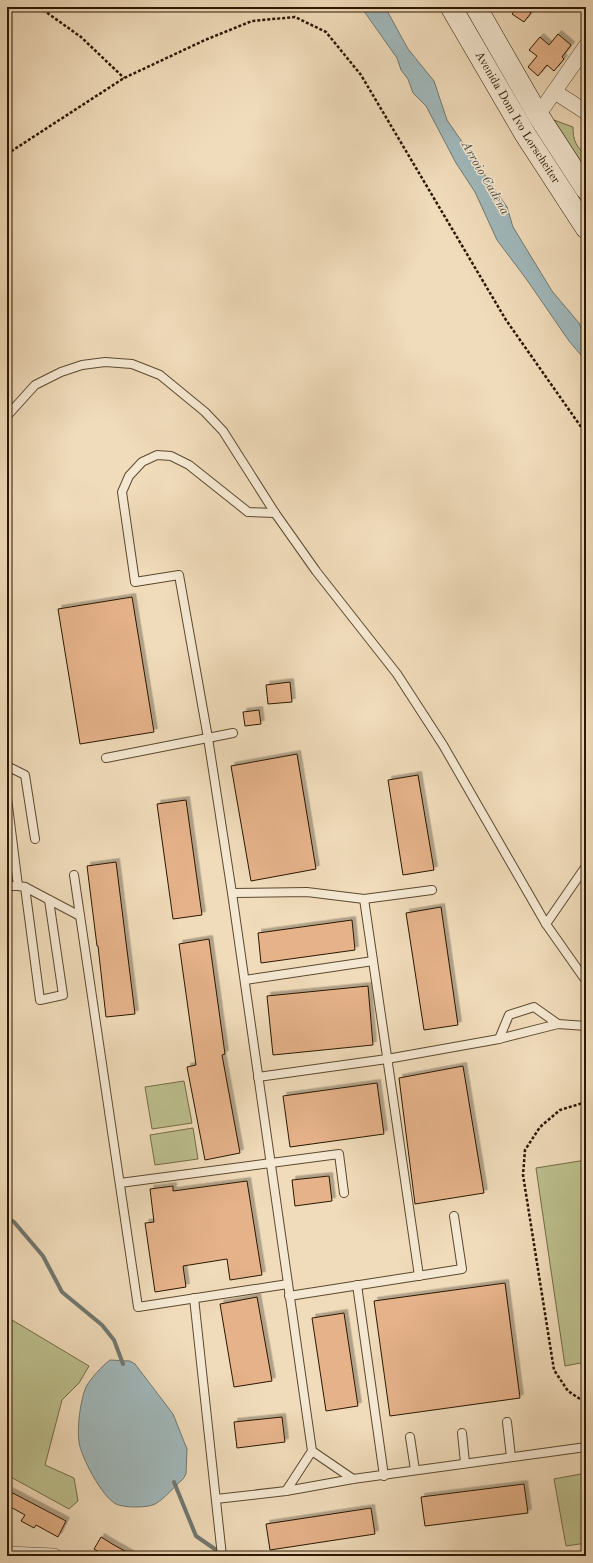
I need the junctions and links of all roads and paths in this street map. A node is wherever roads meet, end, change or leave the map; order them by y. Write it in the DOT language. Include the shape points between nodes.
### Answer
graph roads {
  1 [pos="39,7"];
  2 [pos="451,7"];
  3 [pos="476,7"];
  4 [pos="586,46"];
  5 [pos="124,78"];
  6 [pos="555,92"];
  7 [pos="586,112"];
  8 [pos="538,115"];
  9 [pos="7,154"];
  10 [pos="586,189"];
  11 [pos="586,228"];
  12 [pos="7,416"];
  13 [pos="586,434"];
  14 [pos="275,512"];
  15 [pos="233,734"];
  16 [pos="208,738"];
  17 [pos="106,758"];
  18 [pos="7,766"];
  19 [pos="7,798"];
  20 [pos="35,839"];
  21 [pos="586,866"];
  22 [pos="74,875"];
  23 [pos="7,886"];
  24 [pos="21,887"];
  25 [pos="432,890"];
  26 [pos="232,893"];
  27 [pos="364,899"];
  28 [pos="49,900"];
  29 [pos="80,916"];
  30 [pos="546,924"];
  31 [pos="373,961"];
  32 [pos="244,980"];
  33 [pos="586,980"];
  34 [pos="558,1024"];
  35 [pos="586,1026"];
  36 [pos="499,1039"];
  37 [pos="387,1058"];
  38 [pos="258,1076"];
  39 [pos="586,1102"];
  40 [pos="270,1163"];
  41 [pos="120,1183"];
  42 [pos="344,1193"];
  43 [pos="454,1216"];
  44 [pos="419,1276"];
  45 [pos="288,1284"];
  46 [pos="357,1285"];
  47 [pos="289,1296"];
  48 [pos="194,1298"];
  49 [pos="586,1403"];
  50 [pos="507,1422"];
  51 [pos="462,1433"];
  52 [pos="410,1437"];
  53 [pos="586,1446"];
  54 [pos="312,1451"];
  55 [pos="511,1457"];
  56 [pos="465,1463"];
  57 [pos="415,1470"];
  58 [pos="384,1476"];
  59 [pos="353,1479"];
  60 [pos="286,1491"];
  61 [pos="216,1499"];
  62 [pos="7,1554"];
  63 [pos="54,1556"];
  64 [pos="222,1556"];
  1 -- 5 [label="path" via="81,37"];
  2 -- 11 [label="main road, Avenida Dom Ivo Lorscheiter" via="525,134"];
  3 -- 8 [label="main road, Avenida Dom Ivo Lorscheiter"];
  4 -- 6 [label="street"];
  5 -- 9 [label="path"];
  5 -- 13 [label="path" via="252,21 295,17 326,32 361,75 506,320"];
  6 -- 7 [label="street"];
  6 -- 8 [label="street"];
  8 -- 10 [label="main road, Avenida Dom Ivo Lorscheiter"];
  12 -- 14 [label="lane" via="35,385 61,372 82,365 105,362 132,364 160,376 223,431"];
  14 -- 16 [label="lane" via="248,512 189,465 171,456 157,455 142,462 129,476 122,492 135,582 179,575"];
  14 -- 30 [label="lane" via="316,571 397,674 443,745"];
  15 -- 16 [label="lane"];
  16 -- 17 [label="lane"];
  16 -- 26 [label="lane"];
  18 -- 20 [label="lane" via="25,775"];
  19 -- 24 [label="lane"];
  21 -- 30 [label="lane"];
  22 -- 29 [label="lane"];
  23 -- 24 [label="lane"];
  24 -- 28 [label="lane"];
  24 -- 28 [label="lane" via="40,1000 63,996"];
  25 -- 27 [label="lane"];
  26 -- 27 [label="lane" via="307,892"];
  26 -- 32 [label="lane"];
  27 -- 31 [label="lane"];
  28 -- 29 [label="lane"];
  29 -- 41 [label="lane"];
  30 -- 33 [label="lane"];
  31 -- 32 [label="lane"];
  31 -- 37 [label="lane"];
  32 -- 38 [label="lane"];
  34 -- 35 [label="lane"];
  34 -- 36 [label="lane"];
  34 -- 36 [label="lane" via="534,1007 509,1015"];
  36 -- 37 [label="lane"];
  37 -- 38 [label="lane"];
  37 -- 44 [label="lane"];
  38 -- 40 [label="lane"];
  39 -- 49 [label="path" via="560,1110 540,1127 525,1150 523,1175 554,1370 568,1391"];
  40 -- 41 [label="lane"];
  40 -- 42 [label="lane" via="340,1154"];
  40 -- 45 [label="lane"];
  41 -- 48 [label="lane" via="138,1307"];
  43 -- 44 [label="lane" via="462,1269"];
  44 -- 46 [label="lane"];
  45 -- 47 [label="lane"];
  45 -- 48 [label="lane"];
  46 -- 47 [label="lane"];
  46 -- 58 [label="lane"];
  47 -- 54 [label="lane"];
  48 -- 61 [label="lane"];
  50 -- 55 [label="lane"];
  51 -- 56 [label="lane"];
  52 -- 57 [label="lane"];
  53 -- 55 [label="lane"];
  54 -- 59 [label="lane"];
  54 -- 60 [label="lane"];
  55 -- 56 [label="lane"];
  56 -- 57 [label="lane"];
  57 -- 58 [label="lane"];
  58 -- 59 [label="lane"];
  59 -- 60 [label="lane"];
  60 -- 61 [label="lane"];
  61 -- 64 [label="lane"];
  62 -- 63 [label="street"];
}
